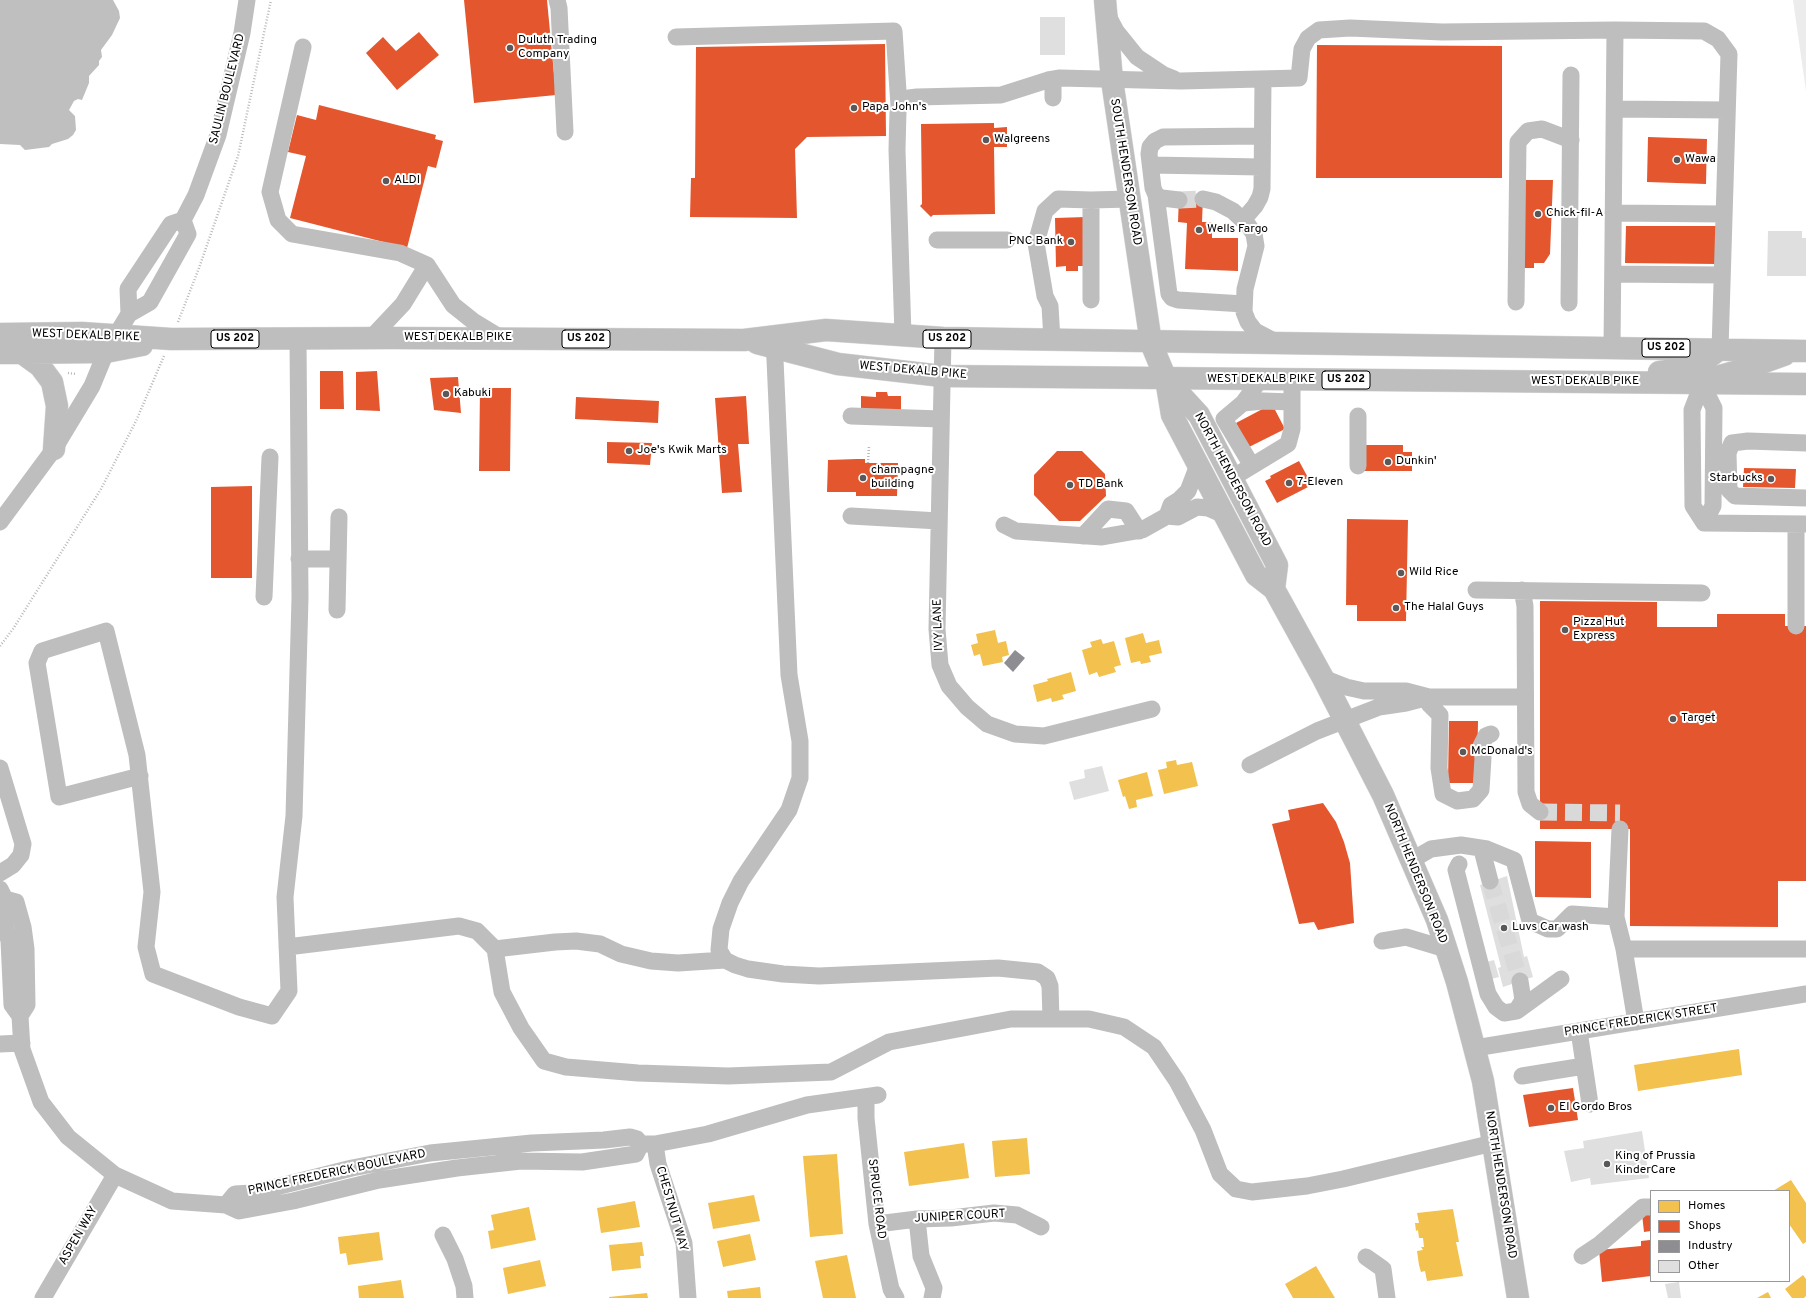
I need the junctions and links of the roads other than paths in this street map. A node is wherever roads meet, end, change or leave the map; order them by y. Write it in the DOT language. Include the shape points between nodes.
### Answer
graph roads {
  1 [pos="247,0"];
  2 [pos="557,0"];
  3 [pos="1105,5"];
  4 [pos="1615,30"];
  5 [pos="676,37"];
  6 [pos="303,47"];
  7 [pos="1571,75"];
  8 [pos="1053,79"];
  9 [pos="1263,79"];
  10 [pos="1112,80"];
  11 [pos="1182,81"];
  12 [pos="1053,98"];
  13 [pos="900,106"];
  14 [pos="1614,108"];
  15 [pos="1727,110"];
  16 [pos="565,132"];
  17 [pos="1262,136"];
  18 [pos="1571,140"];
  19 [pos="1261,167"];
  20 [pos="1153,180"];
  21 [pos="1128,190"];
  22 [pos="1203,199"];
  23 [pos="1091,200"];
  24 [pos="1179,200"];
  25 [pos="1613,213"];
  26 [pos="1724,214"];
  27 [pos="183,220"];
  28 [pos="1243,220"];
  29 [pos="937,240"];
  30 [pos="1007,240"];
  31 [pos="427,265"];
  32 [pos="1613,274"];
  33 [pos="1722,275"];
  34 [pos="1090,300"];
  35 [pos="1516,302"];
  36 [pos="1569,303"];
  37 [pos="1244,304"];
  38 [pos="129,314"];
  39 [pos="0,334"];
  40 [pos="902,335"];
  41 [pos="298,338"];
  42 [pos="370,338"];
  43 [pos="501,338"];
  44 [pos="943,338"];
  45 [pos="1052,340"];
  46 [pos="775,342"];
  47 [pos="1151,343"];
  48 [pos="111,344"];
  49 [pos="1282,344"];
  50 [pos="1612,348"];
  51 [pos="1720,349"];
  52 [pos="1801,351"];
  53 [pos="0,353"];
  54 [pos="22,353"];
  55 [pos="942,376"];
  56 [pos="1166,379"];
  57 [pos="1260,380"];
  58 [pos="1292,380"];
  59 [pos="1596,381"];
  60 [pos="1702,384"];
  61 [pos="1806,384"];
  62 [pos="1292,402"];
  63 [pos="1243,403"];
  64 [pos="851,416"];
  65 [pos="1358,416"];
  66 [pos="941,419"];
  67 [pos="1806,443"];
  68 [pos="54,449"];
  69 [pos="270,457"];
  70 [pos="1198,465"];
  71 [pos="1252,466"];
  72 [pos="1358,466"];
  73 [pos="1232,478"];
  74 [pos="1806,498"];
  75 [pos="1224,514"];
  76 [pos="851,516"];
  77 [pos="1168,516"];
  78 [pos="339,517"];
  79 [pos="939,521"];
  80 [pos="0,522"];
  81 [pos="1801,524"];
  82 [pos="1004,525"];
  83 [pos="1139,531"];
  84 [pos="1082,536"];
  85 [pos="299,559"];
  86 [pos="338,559"];
  87 [pos="1274,589"];
  88 [pos="1476,590"];
  89 [pos="1522,590"];
  90 [pos="1702,593"];
  91 [pos="264,597"];
  92 [pos="337,610"];
  93 [pos="1796,626"];
  94 [pos="1323,678"];
  95 [pos="1525,697"];
  96 [pos="1429,700"];
  97 [pos="1152,709"];
  98 [pos="1345,720"];
  99 [pos="1491,734"];
  100 [pos="1250,765"];
  101 [pos="0,768"];
  102 [pos="140,776"];
  103 [pos="1540,812"];
  104 [pos="1620,829"];
  105 [pos="1482,850"];
  106 [pos="1412,860"];
  107 [pos="0,873"];
  108 [pos="1490,881"];
  109 [pos="3,894"];
  110 [pos="1616,917"];
  111 [pos="1382,941"];
  112 [pos="287,947"];
  113 [pos="1624,948"];
  114 [pos="495,949"];
  115 [pos="1446,949"];
  116 [pos="1806,950"];
  117 [pos="725,960"];
  118 [pos="1562,979"];
  119 [pos="1520,981"];
  120 [pos="1806,994"];
  121 [pos="1516,1011"];
  122 [pos="1051,1019"];
  123 [pos="1636,1022"];
  124 [pos="1579,1032"];
  125 [pos="22,1043"];
  126 [pos="0,1044"];
  127 [pos="1475,1048"];
  128 [pos="1584,1066"];
  129 [pos="1522,1076"];
  130 [pos="872,1097"];
  131 [pos="1590,1104"];
  132 [pos="648,1144"];
  133 [pos="1493,1144"];
  134 [pos="115,1175"];
  135 [pos="1650,1207"];
  136 [pos="917,1218"];
  137 [pos="877,1224"];
  138 [pos="1041,1228"];
  139 [pos="443,1235"];
  140 [pos="1582,1256"];
  141 [pos="1366,1257"];
  142 [pos="43,1298"];
  143 [pos="465,1298"];
  144 [pos="688,1298"];
  145 [pos="896,1298"];
  146 [pos="932,1298"];
  147 [pos="1387,1298"];
  148 [pos="1518,1298"];
  1 -- 27 [label="street, SAULIN BOULEVARD" via="242,33 218,135 196,195"];
  2 -- 16 [label="street"];
  3 -- 10 [label="main road, SOUTH HENDERSON ROAD"];
  3 -- 11 [label="street" via="1116,31 1137,57 1164,75"];
  4 -- 9 [label="street" via="1319,30 1308,38 1302,49 1299,78"];
  4 -- 14 [label="street"];
  4 -- 15 [label="street" via="1704,32 1718,39 1729,54"];
  5 -- 13 [label="street" via="894,31"];
  6 -- 31 [label="street" via="270,192 278,220 292,234 400,253"];
  7 -- 18 [label="street"];
  8 -- 10 [label="street"];
  8 -- 12 [label="street"];
  8 -- 13 [label="street" via="1001,95 917,97 909,98"];
  9 -- 11 [label="street"];
  9 -- 17 [label="street"];
  10 -- 11 [label="street"];
  10 -- 21 [label="main road, SOUTH HENDERSON ROAD"];
  13 -- 40 [label="street" via="897,150"];
  14 -- 15 [label="street"];
  14 -- 25 [label="street"];
  15 -- 26 [label="street"];
  17 -- 19 [label="street"];
  17 -- 20 [label="street" via="1163,137 1150,146"];
  18 -- 35 [label="street" via="1542,129 1528,131 1518,142"];
  18 -- 36 [label="street"];
  19 -- 20 [label="street"];
  19 -- 28 [label="street" via="1260,197"];
  20 -- 21 [label="street"];
  20 -- 24 [label="street" via="1162,198"];
  20 -- 37 [label="street" via="1169,294 1178,300"];
  21 -- 23 [label="street"];
  21 -- 47 [label="main road, SOUTH HENDERSON ROAD"];
  22 -- 28 [label="street" via="1225,206"];
  23 -- 34 [label="street"];
  23 -- 45 [label="street" via="1058,199 1045,211 1036,243 1045,296 1056,305"];
  25 -- 26 [label="street"];
  25 -- 32 [label="street"];
  26 -- 33 [label="street"];
  27 -- 38 [label="street" via="171,224 128,289"];
  27 -- 38 [label="street" via="188,234 150,302"];
  28 -- 37 [label="street" via="1254,234 1256,246 1245,289"];
  29 -- 30 [label="street"];
  31 -- 42 [label="street" via="403,304"];
  31 -- 43 [label="street" via="453,305"];
  32 -- 33 [label="street"];
  32 -- 50 [label="street"];
  33 -- 51 [label="street"];
  37 -- 49 [label="street" via="1248,322 1255,331"];
  38 -- 48 [label="street"];
  39 -- 48 [label="main road, WEST DEKALB PIKE / US 202" via="82,333"];
  40 -- 44 [label="main road, WEST DEKALB PIKE / US 202"];
  40 -- 46 [label="main road, WEST DEKALB PIKE / US 202" via="826,330"];
  41 -- 42 [label="main road, WEST DEKALB PIKE / US 202"];
  41 -- 48 [label="main road, WEST DEKALB PIKE / US 202" via="171,339"];
  41 -- 85 [label="street"];
  42 -- 43 [label="main road, WEST DEKALB PIKE / US 202"];
  43 -- 46 [label="main road, WEST DEKALB PIKE / US 202"];
  44 -- 45 [label="main road, WEST DEKALB PIKE / US 202"];
  44 -- 55 [label="street, IVY LANE"];
  45 -- 47 [label="main road, WEST DEKALB PIKE / US 202"];
  46 -- 55 [label="main road, WEST DEKALB PIKE / US 202" via="838,364"];
  46 -- 117 [label="street" via="789,675 800,741 800,778 789,810 741,881 730,903 721,929 719,950"];
  47 -- 49 [label="main road, WEST DEKALB PIKE / US 202"];
  47 -- 56 [label="main road, NORTH HENDERSON ROAD"];
  48 -- 54 [label="main road, WEST DEKALB PIKE / US 202"];
  48 -- 68 [label="street" via="92,386"];
  49 -- 50 [label="main road, WEST DEKALB PIKE / US 202"];
  50 -- 51 [label="main road, WEST DEKALB PIKE / US 202"];
  51 -- 52 [label="main road, WEST DEKALB PIKE / US 202"];
  51 -- 59 [label="main road" via="1697,366"];
  52 -- 60 [label="main road" via="1745,369 1720,374"];
  53 -- 54 [label="main road, WEST DEKALB PIKE / US 202"];
  54 -- 68 [label="main road" via="40,366 52,382 57,406"];
  55 -- 56 [label="main road, WEST DEKALB PIKE / US 202"];
  55 -- 66 [label="street, IVY LANE"];
  56 -- 57 [label="main road, WEST DEKALB PIKE / US 202"];
  56 -- 70 [label="main road, NORTH HENDERSON ROAD" via="1172,415"];
  56 -- 73 [label="main road, NORTH HENDERSON ROAD" via="1199,415"];
  57 -- 58 [label="main road, WEST DEKALB PIKE / US 202"];
  57 -- 63 [label="street"];
  58 -- 59 [label="main road, WEST DEKALB PIKE / US 202"];
  58 -- 62 [label="street"];
  59 -- 60 [label="main road, WEST DEKALB PIKE / US 202"];
  60 -- 61 [label="main road, WEST DEKALB PIKE / US 202"];
  60 -- 81 [label="street" via="1692,410 1693,506 1704,523"];
  62 -- 63 [label="street"];
  62 -- 71 [label="street" via="1292,429 1288,444"];
  63 -- 71 [label="street" via="1224,419"];
  64 -- 66 [label="street"];
  65 -- 72 [label="street"];
  66 -- 79 [label="street, IVY LANE"];
  67 -- 74 [label="street" via="1732,443 1728,453 1729,490 1735,496"];
  68 -- 80 [label="street"];
  69 -- 91 [label="street"];
  70 -- 75 [label="main road, NORTH HENDERSON ROAD"];
  70 -- 77 [label="street" via="1188,491 1171,505"];
  71 -- 73 [label="street"];
  73 -- 87 [label="main road, NORTH HENDERSON ROAD" via="1277,565"];
  75 -- 77 [label="street" via="1202,507 1178,517"];
  75 -- 87 [label="main road, NORTH HENDERSON ROAD" via="1256,575"];
  76 -- 79 [label="street"];
  77 -- 83 [label="street"];
  78 -- 86 [label="street"];
  79 -- 97 [label="street, IVY LANE" via="937,629 940,664 950,686 966,708 987,724 1015,734 1044,736"];
  81 -- 93 [label="street"];
  82 -- 84 [label="street" via="1016,531"];
  83 -- 84 [label="street" via="1102,537"];
  83 -- 84 [label="street" via="1126,511 1108,509"];
  85 -- 86 [label="street"];
  85 -- 112 [label="street" via="294,816 285,897"];
  86 -- 92 [label="street"];
  87 -- 94 [label="main road, NORTH HENDERSON ROAD"];
  88 -- 89 [label="street"];
  89 -- 90 [label="street"];
  89 -- 95 [label="street" via="1525,606"];
  94 -- 96 [label="street" via="1364,691 1406,691"];
  94 -- 98 [label="main road, NORTH HENDERSON ROAD"];
  95 -- 96 [label="street"];
  95 -- 103 [label="street" via="1526,792 1530,804"];
  96 -- 98 [label="street" via="1386,705"];
  96 -- 99 [label="street" via="1440,715 1439,768 1443,794 1457,801 1473,799 1481,790 1481,746 1486,736"];
  98 -- 100 [label="street" via="1317,731"];
  98 -- 106 [label="main road, NORTH HENDERSON ROAD"];
  101 -- 107 [label="street" via="23,844 21,855 13,865"];
  102 -- 102 [label="street" via="106,631 42,651 37,662 59,798"];
  102 -- 112 [label="street" via="152,892 146,947 153,974 240,1007 272,1016 289,991"];
  104 -- 110 [label="street"];
  105 -- 106 [label="street" via="1461,845 1431,849"];
  105 -- 108 [label="street"];
  105 -- 110 [label="street" via="1488,849 1514,860 1530,920 1548,929 1557,929 1572,914"];
  106 -- 115 [label="main road, NORTH HENDERSON ROAD"];
  106 -- 121 [label="street" via="1454,858 1464,868 1495,983 1494,1004 1504,1013"];
  109 -- 125 [label="street, PRINCE FREDERICK BOULEVARD" via="0,907 9,942 12,1005 20,1016"];
  110 -- 113 [label="street"];
  111 -- 115 [label="street" via="1406,937"];
  112 -- 114 [label="street" via="459,926 477,931"];
  113 -- 116 [label="street"];
  113 -- 123 [label="street"];
  114 -- 117 [label="street" via="576,941 600,944 621,954 651,962"];
  114 -- 122 [label="street" via="502,992 521,1028 544,1061 566,1067 728,1076 831,1072 889,1042 1011,1019"];
  115 -- 127 [label="main road, NORTH HENDERSON ROAD"];
  117 -- 122 [label="street" via="748,969 819,976 998,968 1038,972 1047,978 1050,986"];
  118 -- 121 [label="street"];
  119 -- 121 [label="street" via="1523,1000"];
  120 -- 123 [label="street, PRINCE FREDERICK STREET"];
  122 -- 133 [label="street" via="1088,1019 1124,1027 1154,1048 1177,1081 1203,1130 1220,1174 1236,1189 1252,1192 1307,1186"];
  123 -- 124 [label="street, PRINCE FREDERICK STREET"];
  124 -- 127 [label="street, PRINCE FREDERICK STREET"];
  124 -- 128 [label="street"];
  125 -- 126 [label="street"];
  125 -- 134 [label="street, PRINCE FREDERICK BOULEVARD" via="41,1102 68,1137"];
  127 -- 133 [label="main road, NORTH HENDERSON ROAD"];
  128 -- 129 [label="street"];
  128 -- 131 [label="street"];
  130 -- 132 [label="street, PRINCE FREDERICK BOULEVARD" via="807,1105 708,1134"];
  130 -- 137 [label="street, SPRUCE ROAD" via="866,1118"];
  132 -- 134 [label="street, PRINCE FREDERICK BOULEVARD" via="636,1154 582,1162 521,1161 379,1180 239,1211 226,1205 172,1201"];
  132 -- 144 [label="street, CHESTNUT WAY" via="658,1164 684,1243"];
  133 -- 148 [label="main road, NORTH HENDERSON ROAD"];
  134 -- 142 [label="street, ASPEN WAY"];
  135 -- 140 [label="street" via="1643,1207"];
  136 -- 137 [label="street, JUNIPER COURT"];
  136 -- 138 [label="street, JUNIPER COURT" via="951,1218 994,1213 1017,1215"];
  136 -- 146 [label="street" via="921,1256 934,1288"];
  137 -- 145 [label="street, SPRUCE ROAD"];
  139 -- 143 [label="street" via="455,1259 464,1286"];
  141 -- 147 [label="street" via="1383,1269"];
}
